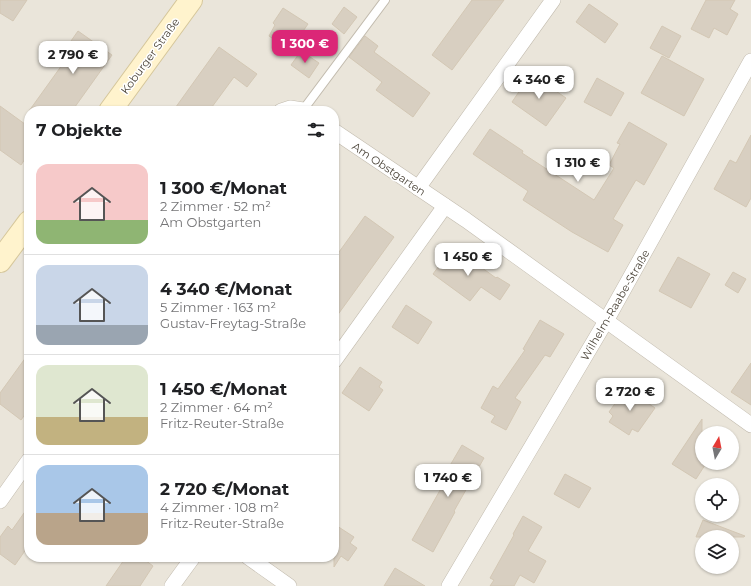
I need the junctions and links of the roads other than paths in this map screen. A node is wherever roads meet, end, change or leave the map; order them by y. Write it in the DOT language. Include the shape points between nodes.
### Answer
graph roads {
  1 [pos="190,0"];
  2 [pos="385,0"];
  3 [pos="553,0"];
  4 [pos="751,61"];
  5 [pos="114,106"];
  6 [pos="298,106"];
  7 [pos="339,134"];
  8 [pos="418,188"];
  9 [pos="445,206"];
  10 [pos="24,229"];
  11 [pos="0,261"];
  12 [pos="606,321"];
  13 [pos="339,354"];
  14 [pos="751,424"];
  15 [pos="24,467"];
  16 [pos="0,501"];
  17 [pos="189,562"];
  18 [pos="255,562"];
  19 [pos="172,586"];
  20 [pos="289,586"];
  21 [pos="449,586"];
  1 -- 5 [label="main road, Koburger Straße"];
  2 -- 6 [label="lane"];
  3 -- 8 [label="street"];
  4 -- 12 [label="street, Wilhelm-Raabe-Straße"];
  7 -- 8 [label="street, Am Obstgarten"];
  8 -- 9 [label="street, Am Obstgarten"];
  9 -- 12 [label="street, Am Obstgarten"];
  9 -- 13 [label="street"];
  10 -- 11 [label="main road"];
  12 -- 14 [label="street, Am Obstgarten"];
  12 -- 21 [label="street, Wilhelm-Raabe-Straße"];
  15 -- 16 [label="street"];
  17 -- 19 [label="street"];
  18 -- 20 [label="street"];
}
